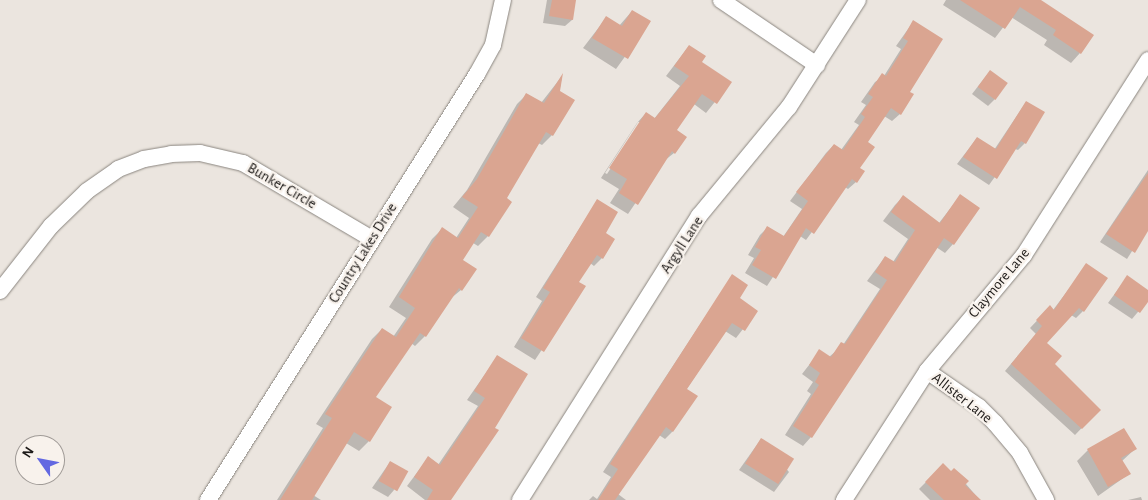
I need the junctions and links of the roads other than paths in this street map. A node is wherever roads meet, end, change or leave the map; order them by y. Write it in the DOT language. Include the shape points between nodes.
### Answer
graph roads {
  1 [pos="502,0"];
  2 [pos="721,0"];
  3 [pos="858,0"];
  4 [pos="1148,60"];
  5 [pos="817,65"];
  6 [pos="372,239"];
  7 [pos="0,291"];
  8 [pos="927,371"];
  9 [pos="208,500"];
  10 [pos="520,500"];
  11 [pos="844,500"];
  12 [pos="1046,500"];
  1 -- 6 [label="street, Country Lakes Drive" via="495,37 477,74"];
  2 -- 5 [label="street"];
  3 -- 5 [label="street, Argyll Lane"];
  4 -- 8 [label="street, Claymore Lane" via="1024,255"];
  5 -- 10 [label="street, Argyll Lane" via="777,124 700,216"];
  6 -- 7 [label="street, Bunker Circle" via="244,163 200,153 171,154 144,159 118,170 87,191 51,226"];
  6 -- 9 [label="street, Country Lakes Drive"];
  8 -- 11 [label="street, Claymore Lane"];
  8 -- 12 [label="street, Allister Lane" via="979,407 995,423 1020,453"];
}
